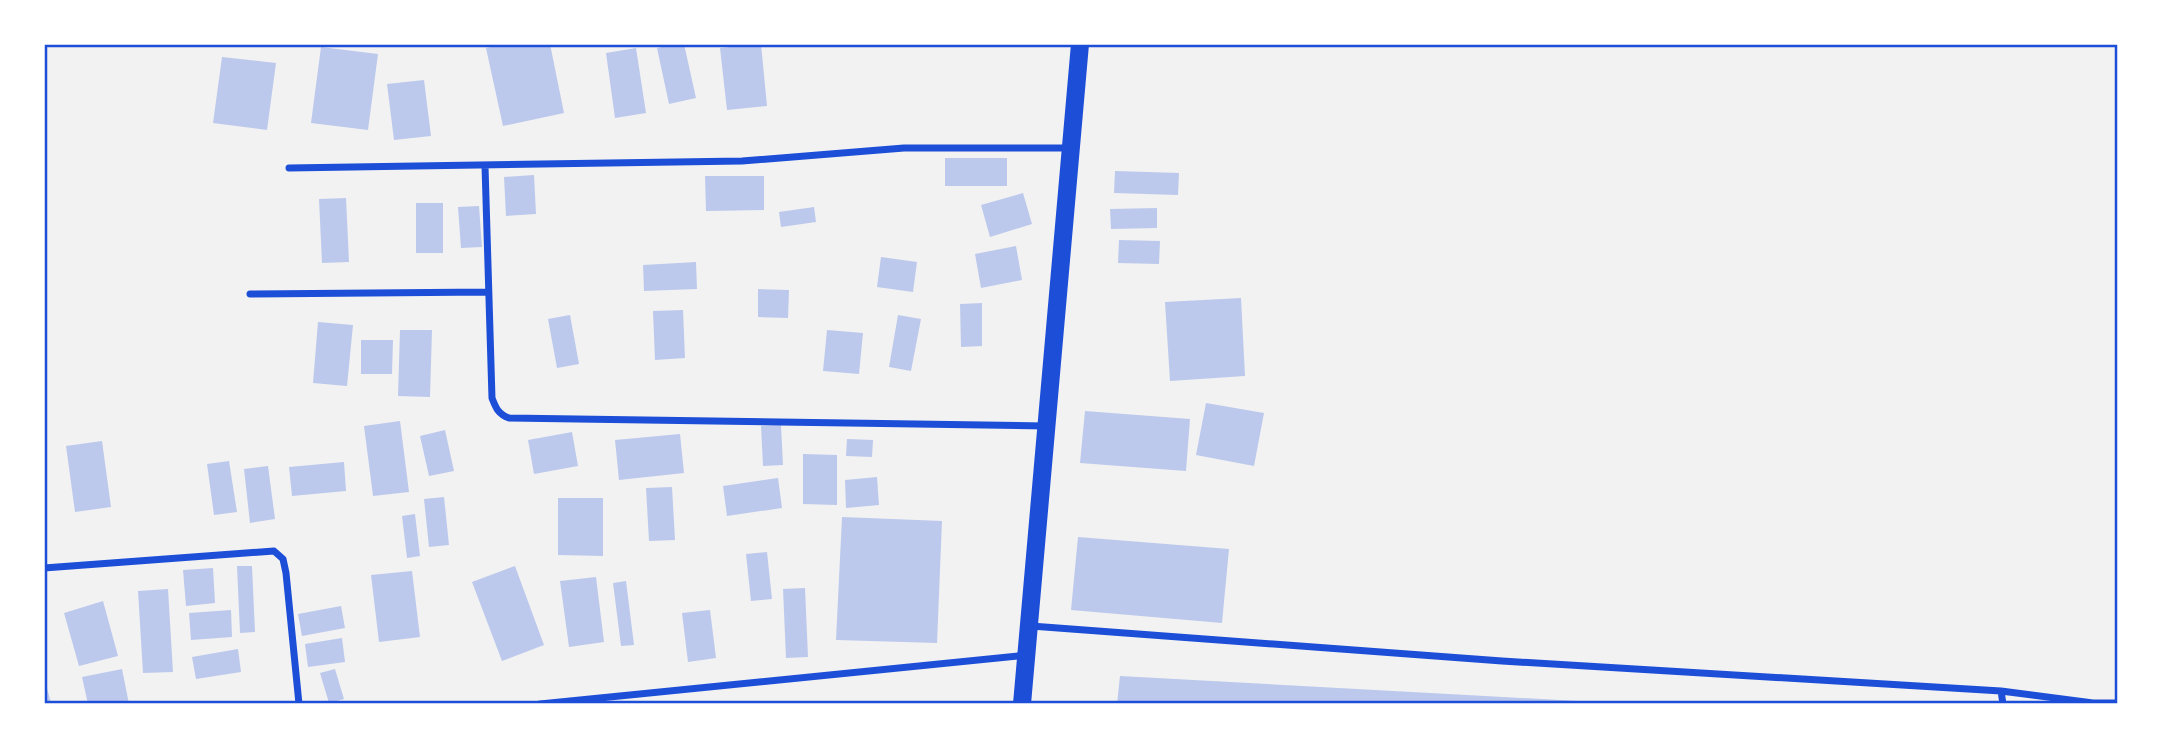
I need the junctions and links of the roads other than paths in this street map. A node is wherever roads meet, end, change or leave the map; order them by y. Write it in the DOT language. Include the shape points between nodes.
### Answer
graph roads {
  1 [pos="1080,44"];
  2 [pos="1071,148"];
  3 [pos="485,166"];
  4 [pos="289,168"];
  5 [pos="487,292"];
  6 [pos="250,294"];
  7 [pos="1048,426"];
  8 [pos="44,569"];
  9 [pos="1030,626"];
  10 [pos="1027,655"];
  11 [pos="2001,691"];
  12 [pos="2118,703"];
  13 [pos="299,704"];
  14 [pos="540,704"];
  15 [pos="1022,704"];
  16 [pos="2003,704"];
  1 -- 2 [label="main road"];
  2 -- 3 [label="street" via="904,148 742,161"];
  2 -- 7 [label="main road"];
  3 -- 4 [label="street"];
  3 -- 5 [label="street"];
  5 -- 6 [label="street"];
  5 -- 7 [label="street" via="492,398 496,409 509,418"];
  7 -- 9 [label="main road"];
  8 -- 13 [label="street" via="274,551 283,559 286,573"];
  9 -- 10 [label="main road"];
  9 -- 11 [label="street"];
  10 -- 14 [label="street"];
  10 -- 15 [label="main road"];
  11 -- 12 [label="street"];
  11 -- 16 [label="street"];
}
